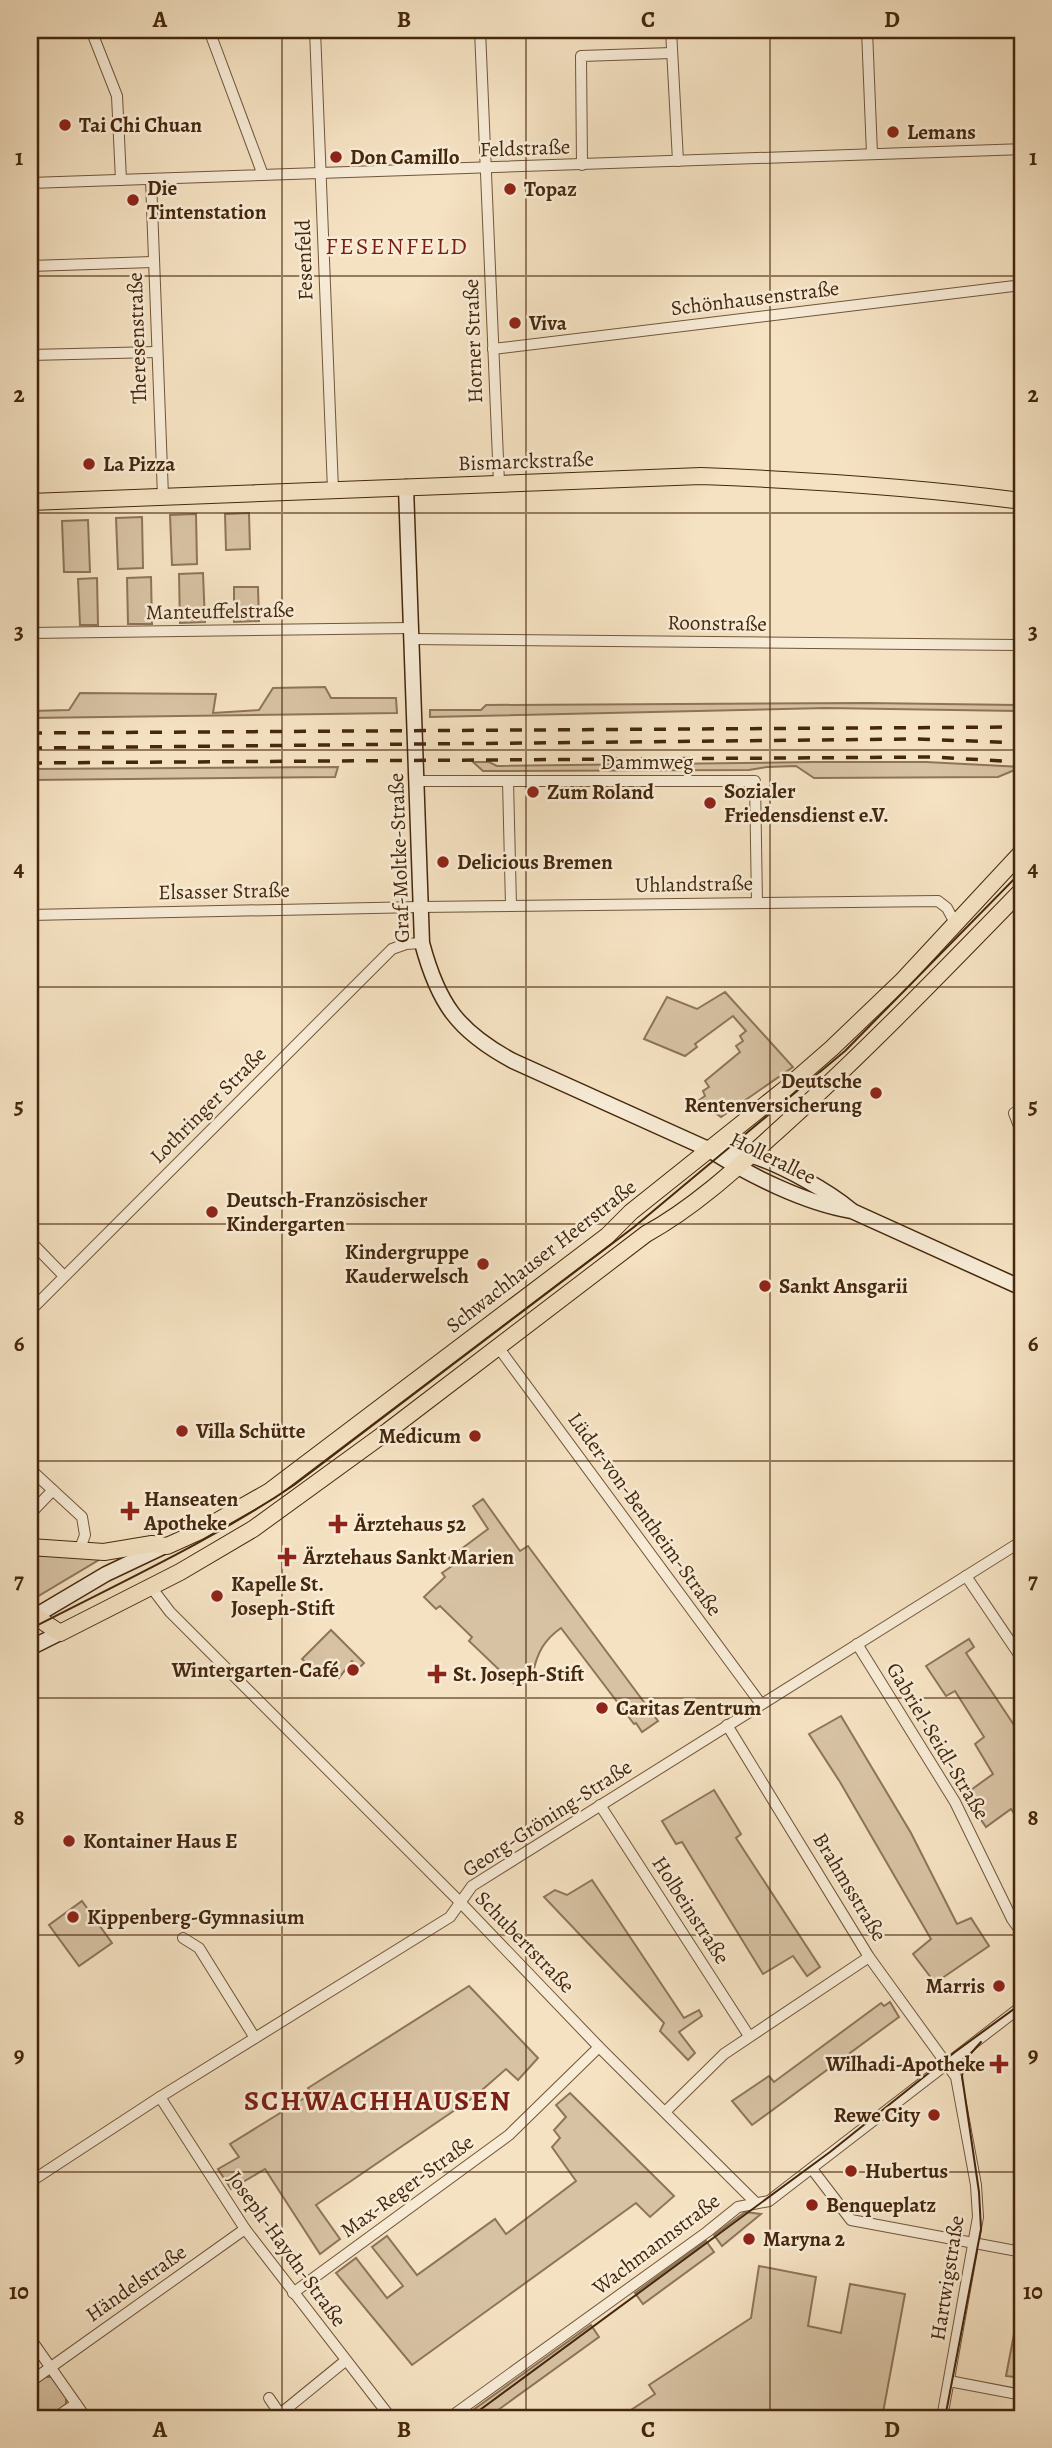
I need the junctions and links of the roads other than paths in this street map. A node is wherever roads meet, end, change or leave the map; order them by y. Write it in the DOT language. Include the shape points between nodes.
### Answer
graph roads {
  1 [pos="91,30"];
  2 [pos="209,30"];
  3 [pos="315,30"];
  4 [pos="480,30"];
  5 [pos="671,30"];
  6 [pos="867,30"];
  7 [pos="672,52"];
  8 [pos="1022,149"];
  9 [pos="872,154"];
  10 [pos="678,161"];
  11 [pos="582,165"];
  12 [pos="486,168"];
  13 [pos="321,174"];
  14 [pos="262,175"];
  15 [pos="121,180"];
  16 [pos="151,180"];
  17 [pos="30,183"];
  18 [pos="153,262"];
  19 [pos="30,266"];
  20 [pos="1022,285"];
  21 [pos="493,349"];
  22 [pos="157,352"];
  23 [pos="30,355"];
  24 [pos="499,483"];
  25 [pos="406,487"];
  26 [pos="333,489"];
  27 [pos="163,496"];
  28 [pos="1022,501"];
  29 [pos="30,502"];
  30 [pos="30,633"];
  31 [pos="411,634"];
  32 [pos="1022,645"];
  33 [pos="417,781"];
  34 [pos="508,781"];
  35 [pos="1022,852"];
  36 [pos="1022,890"];
  37 [pos="757,903"];
  38 [pos="511,906"];
  39 [pos="420,907"];
  40 [pos="30,915"];
  41 [pos="957,925"];
  42 [pos="422,943"];
  43 [pos="1022,1110"];
  44 [pos="1022,1133"];
  45 [pos="709,1149"];
  46 [pos="750,1155"];
  47 [pos="737,1167"];
  48 [pos="852,1211"];
  49 [pos="30,1241"];
  50 [pos="64,1276"];
  51 [pos="1022,1288"];
  52 [pos="30,1311"];
  53 [pos="498,1347"];
  54 [pos="30,1469"];
  55 [pos="53,1490"];
  56 [pos="30,1514"];
  57 [pos="1022,1541"];
  58 [pos="167,1546"];
  59 [pos="30,1547"];
  60 [pos="79,1551"];
  61 [pos="966,1576"];
  62 [pos="151,1587"];
  63 [pos="31,1616"];
  64 [pos="60,1633"];
  65 [pos="857,1644"];
  66 [pos="30,1648"];
  67 [pos="1022,1659"];
  68 [pos="761,1704"];
  69 [pos="727,1725"];
  70 [pos="600,1805"];
  71 [pos="460,1902"];
  72 [pos="1022,1933"];
  73 [pos="183,1938"];
  74 [pos="869,1957"];
  75 [pos="1022,2006"];
  76 [pos="749,2036"];
  77 [pos="255,2038"];
  78 [pos="599,2046"];
  79 [pos="946,2064"];
  80 [pos="160,2097"];
  81 [pos="666,2111"];
  82 [pos="812,2169"];
  83 [pos="30,2182"];
  84 [pos="756,2203"];
  85 [pos="245,2230"];
  86 [pos="975,2243"];
  87 [pos="1022,2252"];
  88 [pos="293,2293"];
  89 [pos="30,2338"];
  90 [pos="345,2361"];
  91 [pos="50,2367"];
  92 [pos="948,2381"];
  93 [pos="30,2382"];
  94 [pos="1022,2395"];
  95 [pos="269,2398"];
  96 [pos="76,2404"];
  97 [pos="55,2418"];
  98 [pos="86,2418"];
  99 [pos="391,2418"];
  100 [pos="449,2418"];
  101 [pos="942,2418"];
  1 -- 15 [label="street" via="117,96"];
  2 -- 14 [label="street"];
  3 -- 13 [label="street, Fesenfeld"];
  4 -- 12 [label="street, Horner Straße"];
  5 -- 7 [label="street"];
  6 -- 9 [label="street"];
  7 -- 10 [label="street"];
  7 -- 11 [label="street" via="581,56"];
  8 -- 9 [label="street, Feldstraße"];
  9 -- 10 [label="street, Feldstraße"];
  10 -- 11 [label="street, Feldstraße"];
  11 -- 12 [label="street, Feldstraße"];
  12 -- 13 [label="street, Feldstraße"];
  12 -- 21 [label="street, Horner Straße"];
  13 -- 14 [label="street, Feldstraße"];
  13 -- 26 [label="street, Fesenfeld"];
  14 -- 16 [label="street, Feldstraße"];
  15 -- 16 [label="street, Feldstraße"];
  15 -- 17 [label="street, Feldstraße"];
  16 -- 18 [label="street, Theresenstraße"];
  18 -- 19 [label="street"];
  18 -- 22 [label="street, Theresenstraße"];
  20 -- 21 [label="street, Schönhausenstraße"];
  21 -- 24 [label="street, Horner Straße"];
  22 -- 23 [label="street"];
  22 -- 27 [label="street, Theresenstraße"];
  24 -- 25 [label="main road, Bismarckstraße"];
  24 -- 28 [label="main road, Bismarckstraße" via="701,476 797,479"];
  25 -- 26 [label="main road, Bismarckstraße"];
  25 -- 31 [label="main road, Graf-Moltke-Straße"];
  26 -- 27 [label="main road, Bismarckstraße"];
  27 -- 29 [label="main road, Bismarckstraße"];
  30 -- 31 [label="street, Manteuffelstraße"];
  31 -- 32 [label="street, Roonstraße"];
  31 -- 33 [label="main road, Graf-Moltke-Straße"];
  33 -- 34 [label="street, Dammweg"];
  33 -- 39 [label="main road, Graf-Moltke-Straße"];
  34 -- 37 [label="street, Dammweg" via="755,781"];
  34 -- 38 [label="street"];
  35 -- 41 [label="main road, Schwachhauser Heerstraße"];
  36 -- 46 [label="main road" via="869,1046"];
  37 -- 38 [label="street, Uhlandstraße"];
  37 -- 41 [label="street, Uhlandstraße" via="937,901"];
  38 -- 39 [label="street, Uhlandstraße"];
  39 -- 40 [label="street, Elsasser Straße"];
  39 -- 42 [label="main road, Graf-Moltke-Straße"];
  41 -- 45 [label="main road, Schwachhauser Heerstraße" via="832,1048"];
  42 -- 45 [label="main road, Graf-Moltke-Straße" via="442,999 462,1027 484,1046"];
  42 -- 50 [label="street, Lothringer Straße" via="392,949"];
  43 -- 44 [label="street" via="1014,1113"];
  45 -- 46 [label="main road, Hollerallee"];
  45 -- 47 [label="main road, Hollerallee"];
  45 -- 58 [label="main road, Schwachhauser Heerstraße" via="607,1236 270,1491"];
  46 -- 47 [label="main road"];
  46 -- 48 [label="main road, Hollerallee" via="835,1196"];
  47 -- 48 [label="main road, Hollerallee" via="811,1200"];
  47 -- 53 [label="main road"];
  48 -- 51 [label="main road, Hollerallee"];
  49 -- 50 [label="street"];
  50 -- 52 [label="street, Lothringer Straße"];
  53 -- 62 [label="main road" via="253,1529"];
  53 -- 68 [label="street, Lüder-von-Bentheim-Straße"];
  54 -- 55 [label="street"];
  55 -- 56 [label="street"];
  55 -- 60 [label="street" via="82,1517 85,1535"];
  57 -- 61 [label="street, Georg-Gröning-Straße"];
  58 -- 60 [label="main road"];
  58 -- 63 [label="main road, Schwachhauser Heerstraße"];
  59 -- 60 [label="main road"];
  61 -- 65 [label="street, Georg-Gröning-Straße"];
  61 -- 67 [label="street"];
  62 -- 64 [label="main road"];
  62 -- 71 [label="street, Schubertstraße" via="170,1612"];
  63 -- 64 [label="main road"];
  64 -- 66 [label="main road"];
  65 -- 68 [label="street, Georg-Gröning-Straße"];
  65 -- 72 [label="street, Gabriel-Seidl-Straße" via="955,1802"];
  68 -- 69 [label="street, Georg-Gröning-Straße"];
  69 -- 70 [label="street, Georg-Gröning-Straße"];
  69 -- 74 [label="street, Brahmsstraße"];
  70 -- 71 [label="street, Georg-Gröning-Straße" via="472,1886"];
  70 -- 76 [label="street, Holbeinstraße"];
  71 -- 77 [label="street, Georg-Gröning-Straße" via="450,1917"];
  71 -- 78 [label="street, Schubertstraße"];
  73 -- 77 [label="street" via="199,1948"];
  74 -- 76 [label="street"];
  74 -- 79 [label="street, Brahmsstraße"];
  75 -- 79 [label="street, Wachmannstraße"];
  76 -- 81 [label="street"];
  77 -- 80 [label="street, Georg-Gröning-Straße"];
  78 -- 81 [label="street, Schubertstraße"];
  78 -- 88 [label="street, Max-Reger-Straße" via="509,2135"];
  79 -- 82 [label="street, Wachmannstraße"];
  79 -- 86 [label="street, Hartwigstraße" via="958,2083 976,2185"];
  80 -- 83 [label="street, Georg-Gröning-Straße"];
  80 -- 85 [label="street, Joseph-Haydn-Straße"];
  81 -- 84 [label="street, Schubertstraße"];
  82 -- 84 [label="street, Wachmannstraße" via="769,2201"];
  82 -- 86 [label="street" via="851,2220"];
  84 -- 100 [label="street, Wachmannstraße" via="738,2207"];
  85 -- 88 [label="street, Joseph-Haydn-Straße"];
  85 -- 91 [label="street, Händelstraße"];
  86 -- 87 [label="street"];
  86 -- 92 [label="street, Hartwigstraße"];
  88 -- 90 [label="street, Joseph-Haydn-Straße"];
  89 -- 91 [label="street"];
  90 -- 95 [label="street" via="281,2414"];
  90 -- 99 [label="street, Joseph-Haydn-Straße"];
  91 -- 93 [label="street, Händelstraße"];
  91 -- 96 [label="street"];
  92 -- 94 [label="street"];
  92 -- 101 [label="street, Hartwigstraße"];
  96 -- 97 [label="street"];
  96 -- 98 [label="street"];
}
